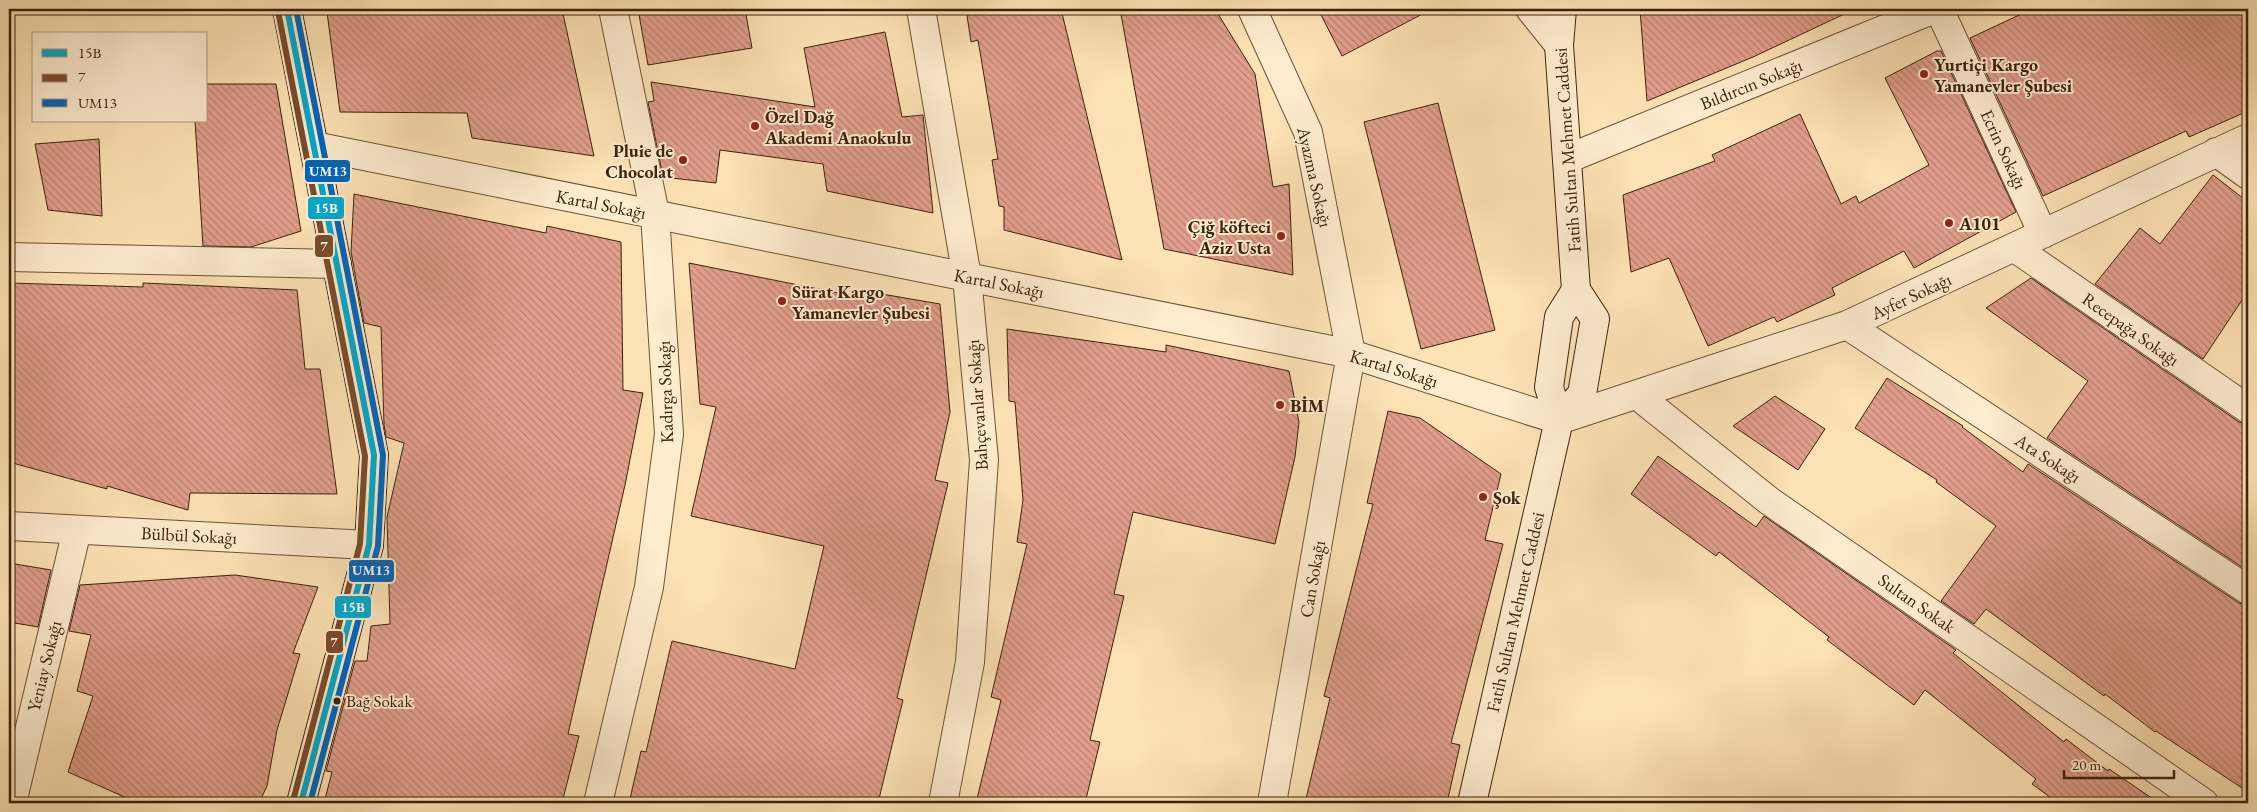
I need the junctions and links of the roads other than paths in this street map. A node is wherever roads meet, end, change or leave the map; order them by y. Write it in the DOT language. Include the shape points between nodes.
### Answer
graph roads {
  1 [pos="287,9"];
  2 [pos="613,9"];
  3 [pos="921,9"];
  4 [pos="1252,9"];
  5 [pos="1530,9"];
  6 [pos="1562,9"];
  7 [pos="1934,9"];
  8 [pos="1559,45"];
  9 [pos="2248,138"];
  10 [pos="314,146"];
  11 [pos="2216,152"];
  12 [pos="1567,159"];
  13 [pos="2248,175"];
  14 [pos="655,214"];
  15 [pos="2044,234"];
  16 [pos="2015,248"];
  17 [pos="9,257"];
  18 [pos="337,264"];
  19 [pos="967,277"];
  20 [pos="1847,325"];
  21 [pos="1351,354"];
  22 [pos="1637,395"];
  23 [pos="2248,409"];
  24 [pos="1559,420"];
  25 [pos="9,526"];
  26 [pos="77,530"];
  27 [pos="369,545"];
  28 [pos="2248,590"];
  29 [pos="12,803"];
  30 [pos="301,803"];
  31 [pos="598,803"];
  32 [pos="943,803"];
  33 [pos="1272,803"];
  34 [pos="1472,803"];
  35 [pos="2204,803"];
  1 -- 10 [label="street"];
  2 -- 14 [label="street, Kadırga Sokağı"];
  3 -- 19 [label="street, Bahçevanlar Sokağı"];
  4 -- 21 [label="street, Ayazma Sokağı" via="1308,132"];
  5 -- 8 [label="street"];
  6 -- 8 [label="street, Fatih Sultan Mehmet Caddesi"];
  7 -- 12 [label="street, Bıldırcın Sokağı"];
  7 -- 15 [label="street, Ecrin Sokağı"];
  8 -- 12 [label="street, Fatih Sultan Mehmet Caddesi"];
  9 -- 11 [label="street, Ayfer Sokağı"];
  10 -- 14 [label="street, Kartal Sokağı"];
  10 -- 18 [label="street"];
  11 -- 13 [label="street"];
  11 -- 15 [label="street, Ayfer Sokağı"];
  12 -- 24 [label="street, Fatih Sultan Mehmet Caddesi" via="1576,290 1559,317 1549,387"];
  14 -- 19 [label="street, Kartal Sokağı"];
  14 -- 31 [label="street, Kadırga Sokağı" via="669,434 649,587"];
  15 -- 16 [label="street, Ayfer Sokağı"];
  16 -- 20 [label="street, Ayfer Sokağı"];
  16 -- 23 [label="street, Recepağa Sokağı"];
  17 -- 18 [label="street"];
  18 -- 27 [label="street" via="374,455"];
  19 -- 21 [label="street, Kartal Sokağı"];
  19 -- 32 [label="street, Bahçevanlar Sokağı" via="984,460 970,662"];
  20 -- 22 [label="street, Ayfer Sokağı"];
  20 -- 28 [label="street, Ata Sokağı"];
  21 -- 24 [label="street, Kartal Sokağı"];
  21 -- 33 [label="street, Can Sokağı"];
  22 -- 24 [label="street, Ayfer Sokağı"];
  22 -- 35 [label="street, Sultan Sokak" via="1768,500"];
  24 -- 34 [label="street, Fatih Sultan Mehmet Caddesi"];
  25 -- 26 [label="street, Bülbül Sokağı"];
  26 -- 27 [label="street, Bülbül Sokağı"];
  26 -- 29 [label="street, Yeniay Sokağı"];
  27 -- 30 [label="street"];
}
